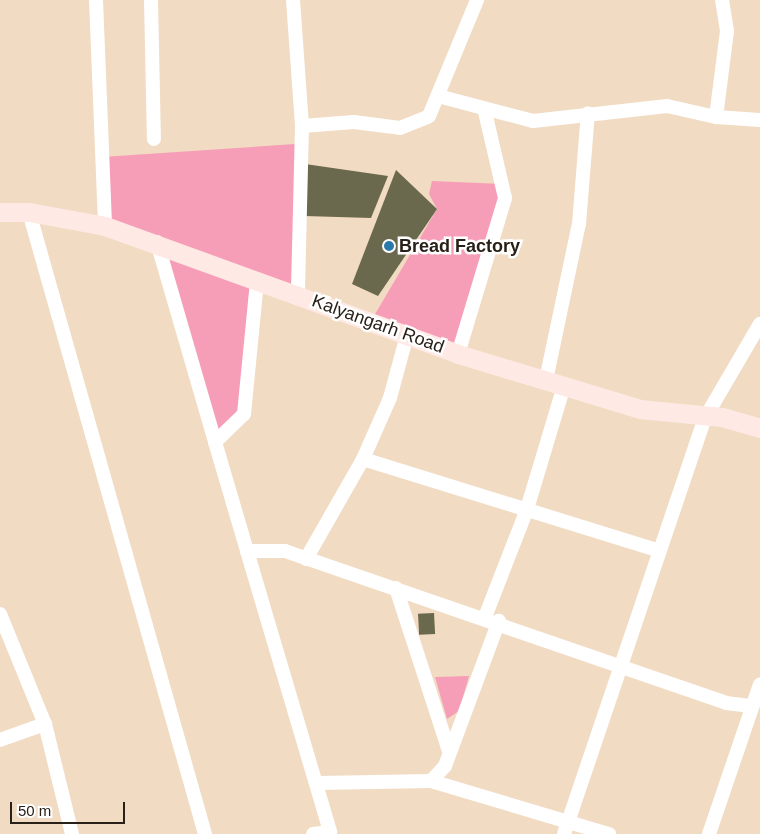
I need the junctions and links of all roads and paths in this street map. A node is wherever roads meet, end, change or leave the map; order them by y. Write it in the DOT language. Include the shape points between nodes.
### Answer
graph roads {
  1 [pos="96,0"];
  2 [pos="151,0"];
  3 [pos="293,0"];
  4 [pos="477,0"];
  5 [pos="722,0"];
  6 [pos="438,96"];
  7 [pos="484,108"];
  8 [pos="588,112"];
  9 [pos="716,117"];
  10 [pos="760,120"];
  11 [pos="302,126"];
  12 [pos="154,139"];
  13 [pos="0,212"];
  14 [pos="29,212"];
  15 [pos="105,226"];
  16 [pos="157,242"];
  17 [pos="257,281"];
  18 [pos="298,295"];
  19 [pos="760,324"];
  20 [pos="407,335"];
  21 [pos="458,354"];
  22 [pos="546,380"];
  23 [pos="564,386"];
  24 [pos="705,418"];
  25 [pos="760,428"];
  26 [pos="215,442"];
  27 [pos="364,459"];
  28 [pos="527,510"];
  29 [pos="657,550"];
  30 [pos="247,551"];
  31 [pos="306,559"];
  32 [pos="396,588"];
  33 [pos="0,614"];
  34 [pos="492,619"];
  35 [pos="620,664"];
  36 [pos="760,684"];
  37 [pos="754,714"];
  38 [pos="45,724"];
  39 [pos="0,740"];
  40 [pos="449,752"];
  41 [pos="430,781"];
  42 [pos="318,783"];
  43 [pos="566,828"];
  44 [pos="72,834"];
  45 [pos="205,834"];
  46 [pos="313,834"];
  47 [pos="609,834"];
  48 [pos="709,834"];
  1 -- 15 [label="street"];
  2 -- 12 [label="street"];
  3 -- 11 [label="street"];
  4 -- 6 [label="street"];
  5 -- 9 [label="street" via="728,32"];
  6 -- 7 [label="street"];
  6 -- 11 [label="street" via="429,116 406,126 354,122"];
  7 -- 8 [label="street" via="533,121"];
  7 -- 21 [label="street" via="505,198"];
  8 -- 9 [label="street" via="667,106"];
  8 -- 22 [label="street" via="579,224"];
  9 -- 10 [label="street"];
  11 -- 18 [label="street"];
  13 -- 14 [label="main road, Kalyangarh Road"];
  14 -- 15 [label="main road, Kalyangarh Road"];
  14 -- 45 [label="street"];
  15 -- 16 [label="main road, Kalyangarh Road"];
  16 -- 17 [label="main road, Kalyangarh Road"];
  16 -- 26 [label="street"];
  17 -- 18 [label="main road, Kalyangarh Road"];
  17 -- 26 [label="street" via="244,414"];
  18 -- 20 [label="main road, Kalyangarh Road"];
  19 -- 24 [label="street"];
  20 -- 21 [label="main road, Kalyangarh Road"];
  20 -- 27 [label="street" via="390,398"];
  21 -- 22 [label="main road, Kalyangarh Road"];
  22 -- 23 [label="main road, Kalyangarh Road"];
  23 -- 24 [label="main road, Kalyangarh Road" via="640,408"];
  23 -- 28 [label="street"];
  24 -- 25 [label="main road, Kalyangarh Road" via="722,417"];
  24 -- 29 [label="street"];
  26 -- 30 [label="street"];
  27 -- 28 [label="street"];
  27 -- 31 [label="street"];
  28 -- 29 [label="street"];
  28 -- 34 [label="street"];
  29 -- 35 [label="street"];
  30 -- 31 [label="street" via="285,551"];
  30 -- 42 [label="street"];
  31 -- 32 [label="street"];
  32 -- 34 [label="street"];
  32 -- 40 [label="street"];
  33 -- 38 [label="street"];
  34 -- 35 [label="street"];
  34 -- 40 [label="street"];
  35 -- 37 [label="street"];
  35 -- 43 [label="street"];
  36 -- 37 [label="street"];
  37 -- 48 [label="street"];
  38 -- 39 [label="street"];
  38 -- 44 [label="street"];
  40 -- 41 [label="street" via="445,766"];
  41 -- 42 [label="street"];
  41 -- 43 [label="street"];
  42 -- 46 [label="street" via="330,832"];
  43 -- 47 [label="street"];
}
